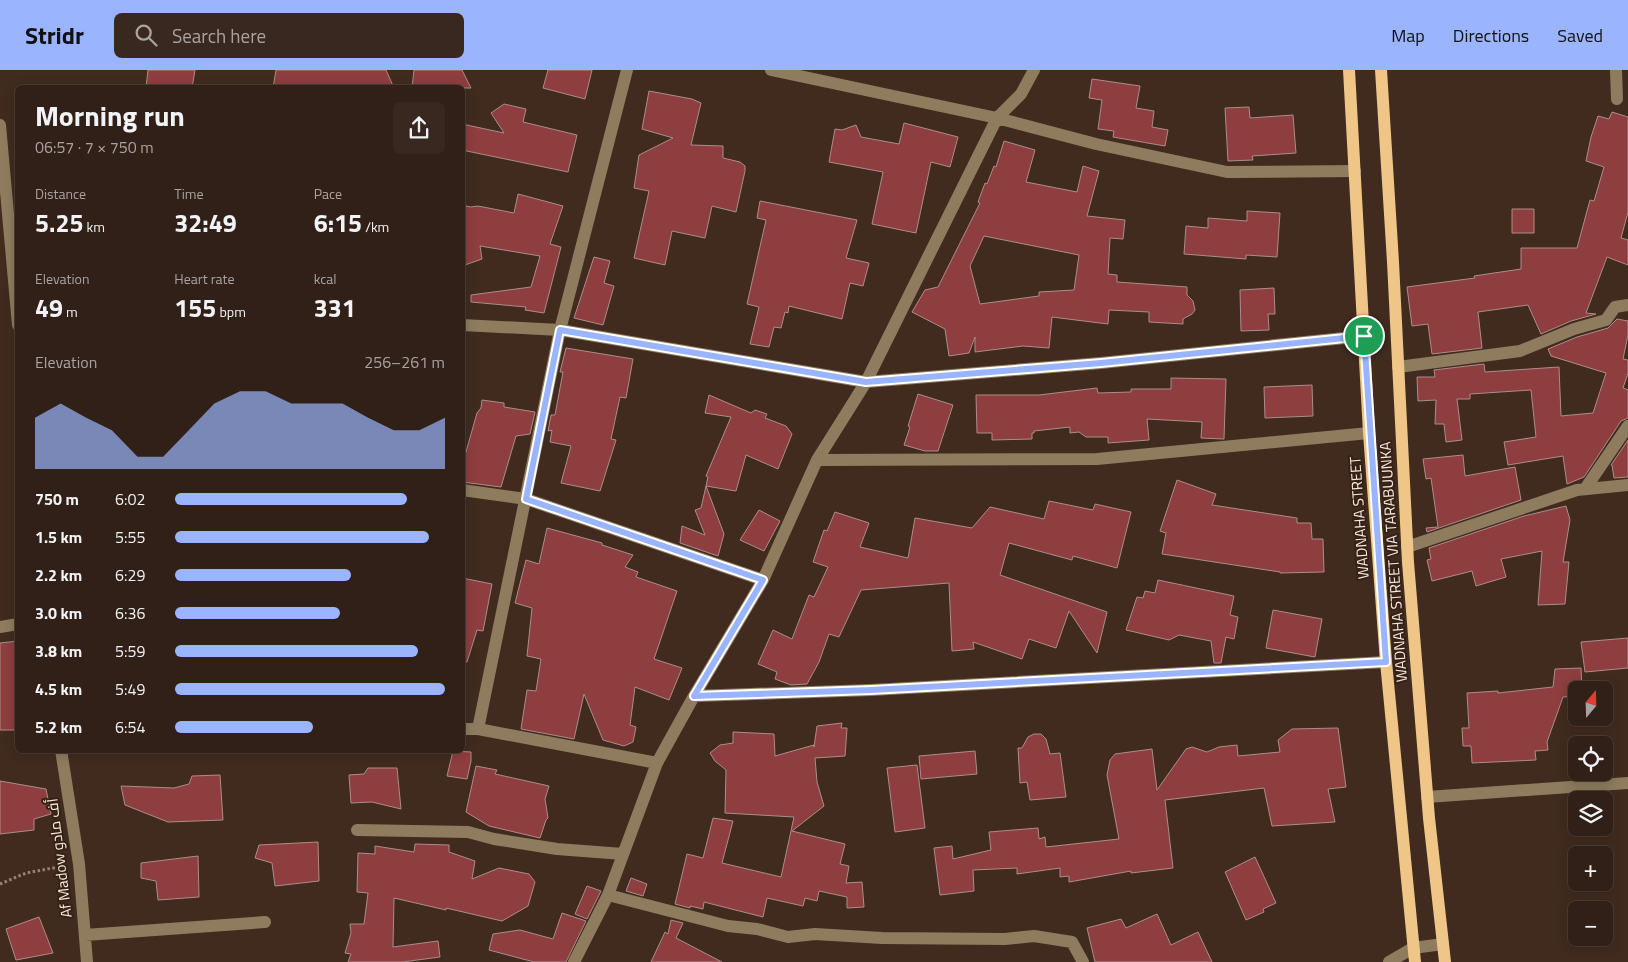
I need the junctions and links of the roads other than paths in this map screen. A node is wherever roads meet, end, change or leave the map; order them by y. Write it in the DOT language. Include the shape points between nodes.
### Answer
graph roads {
  1 [pos="627,70"];
  2 [pos="771,70"];
  3 [pos="1034,70"];
  4 [pos="1349,70"];
  5 [pos="1381,70"];
  6 [pos="1616,70"];
  7 [pos="1617,99"];
  8 [pos="997,118"];
  9 [pos="0,125"];
  10 [pos="1355,171"];
  11 [pos="13,225"];
  12 [pos="15,265"];
  13 [pos="1628,305"];
  14 [pos="465,325"];
  15 [pos="560,330"];
  16 [pos="1364,336"];
  17 [pos="1398,367"];
  18 [pos="866,382"];
  19 [pos="1628,426"];
  20 [pos="1369,433"];
  21 [pos="818,460"];
  22 [pos="1628,485"];
  23 [pos="1585,489"];
  24 [pos="465,490"];
  25 [pos="526,499"];
  26 [pos="1407,548"];
  27 [pos="763,580"];
  28 [pos="15,624"];
  29 [pos="0,627"];
  30 [pos="1386,662"];
  31 [pos="694,696"];
  32 [pos="465,729"];
  33 [pos="478,730"];
  34 [pos="61,753"];
  35 [pos="657,763"];
  36 [pos="1628,783"];
  37 [pos="1427,797"];
  38 [pos="357,830"];
  39 [pos="623,854"];
  40 [pos="608,895"];
  41 [pos="265,922"];
  42 [pos="85,935"];
  43 [pos="1443,944"];
  44 [pos="1413,948"];
  45 [pos="87,962"];
  46 [pos="574,962"];
  47 [pos="1083,962"];
  48 [pos="1390,962"];
  49 [pos="1415,962"];
  50 [pos="1445,962"];
  1 -- 15 [label="street"];
  2 -- 8 [label="street"];
  3 -- 8 [label="street" via="1021,94"];
  4 -- 10 [label="main road, WADNAHA STREET"];
  5 -- 17 [label="main road, WADNAHA STREET VIA TARABUUNKA"];
  6 -- 7 [label="street"];
  8 -- 10 [label="street" via="1096,144 1227,172"];
  8 -- 18 [label="street"];
  9 -- 11 [label="street"];
  10 -- 16 [label="main road, WADNAHA STREET"];
  11 -- 12 [label="street"];
  13 -- 17 [label="street" via="1615,307 1606,320 1520,351"];
  14 -- 15 [label="street"];
  15 -- 18 [label="street"];
  15 -- 25 [label="street"];
  16 -- 18 [label="street" via="1101,363"];
  16 -- 20 [label="main road, WADNAHA STREET"];
  17 -- 26 [label="main road, WADNAHA STREET VIA TARABUUNKA"];
  18 -- 21 [label="street"];
  19 -- 23 [label="street"];
  20 -- 21 [label="street" via="1098,459"];
  20 -- 30 [label="main road, WADNAHA STREET"];
  21 -- 27 [label="street"];
  22 -- 23 [label="street"];
  23 -- 26 [label="street"];
  24 -- 25 [label="street"];
  25 -- 27 [label="street"];
  25 -- 33 [label="street"];
  26 -- 37 [label="main road, WADNAHA STREET VIA TARABUUNKA"];
  27 -- 31 [label="street"];
  28 -- 29 [label="street"];
  30 -- 31 [label="street" via="871,690"];
  30 -- 44 [label="main road, WADNAHA STREET"];
  31 -- 35 [label="street"];
  32 -- 33 [label="street"];
  33 -- 35 [label="street"];
  34 -- 42 [label="street, Af Madow أف مادو" via="79,864"];
  35 -- 39 [label="street"];
  36 -- 37 [label="street"];
  37 -- 43 [label="main road, WADNAHA STREET VIA TARABUUNKA"];
  38 -- 39 [label="street" via="468,832 557,849"];
  39 -- 40 [label="street"];
  40 -- 46 [label="street"];
  40 -- 47 [label="street" via="728,926 757,928 788,937 815,934 882,938 1005,939 1034,936 1059,939 1072,942"];
  41 -- 42 [label="street"];
  42 -- 45 [label="street, Af Madow أف مادو"];
  43 -- 44 [label="street"];
  43 -- 50 [label="main road, WADNAHA STREET VIA TARABUUNKA"];
  44 -- 48 [label="street"];
  44 -- 49 [label="main road, WADNAHA STREET"];
}
